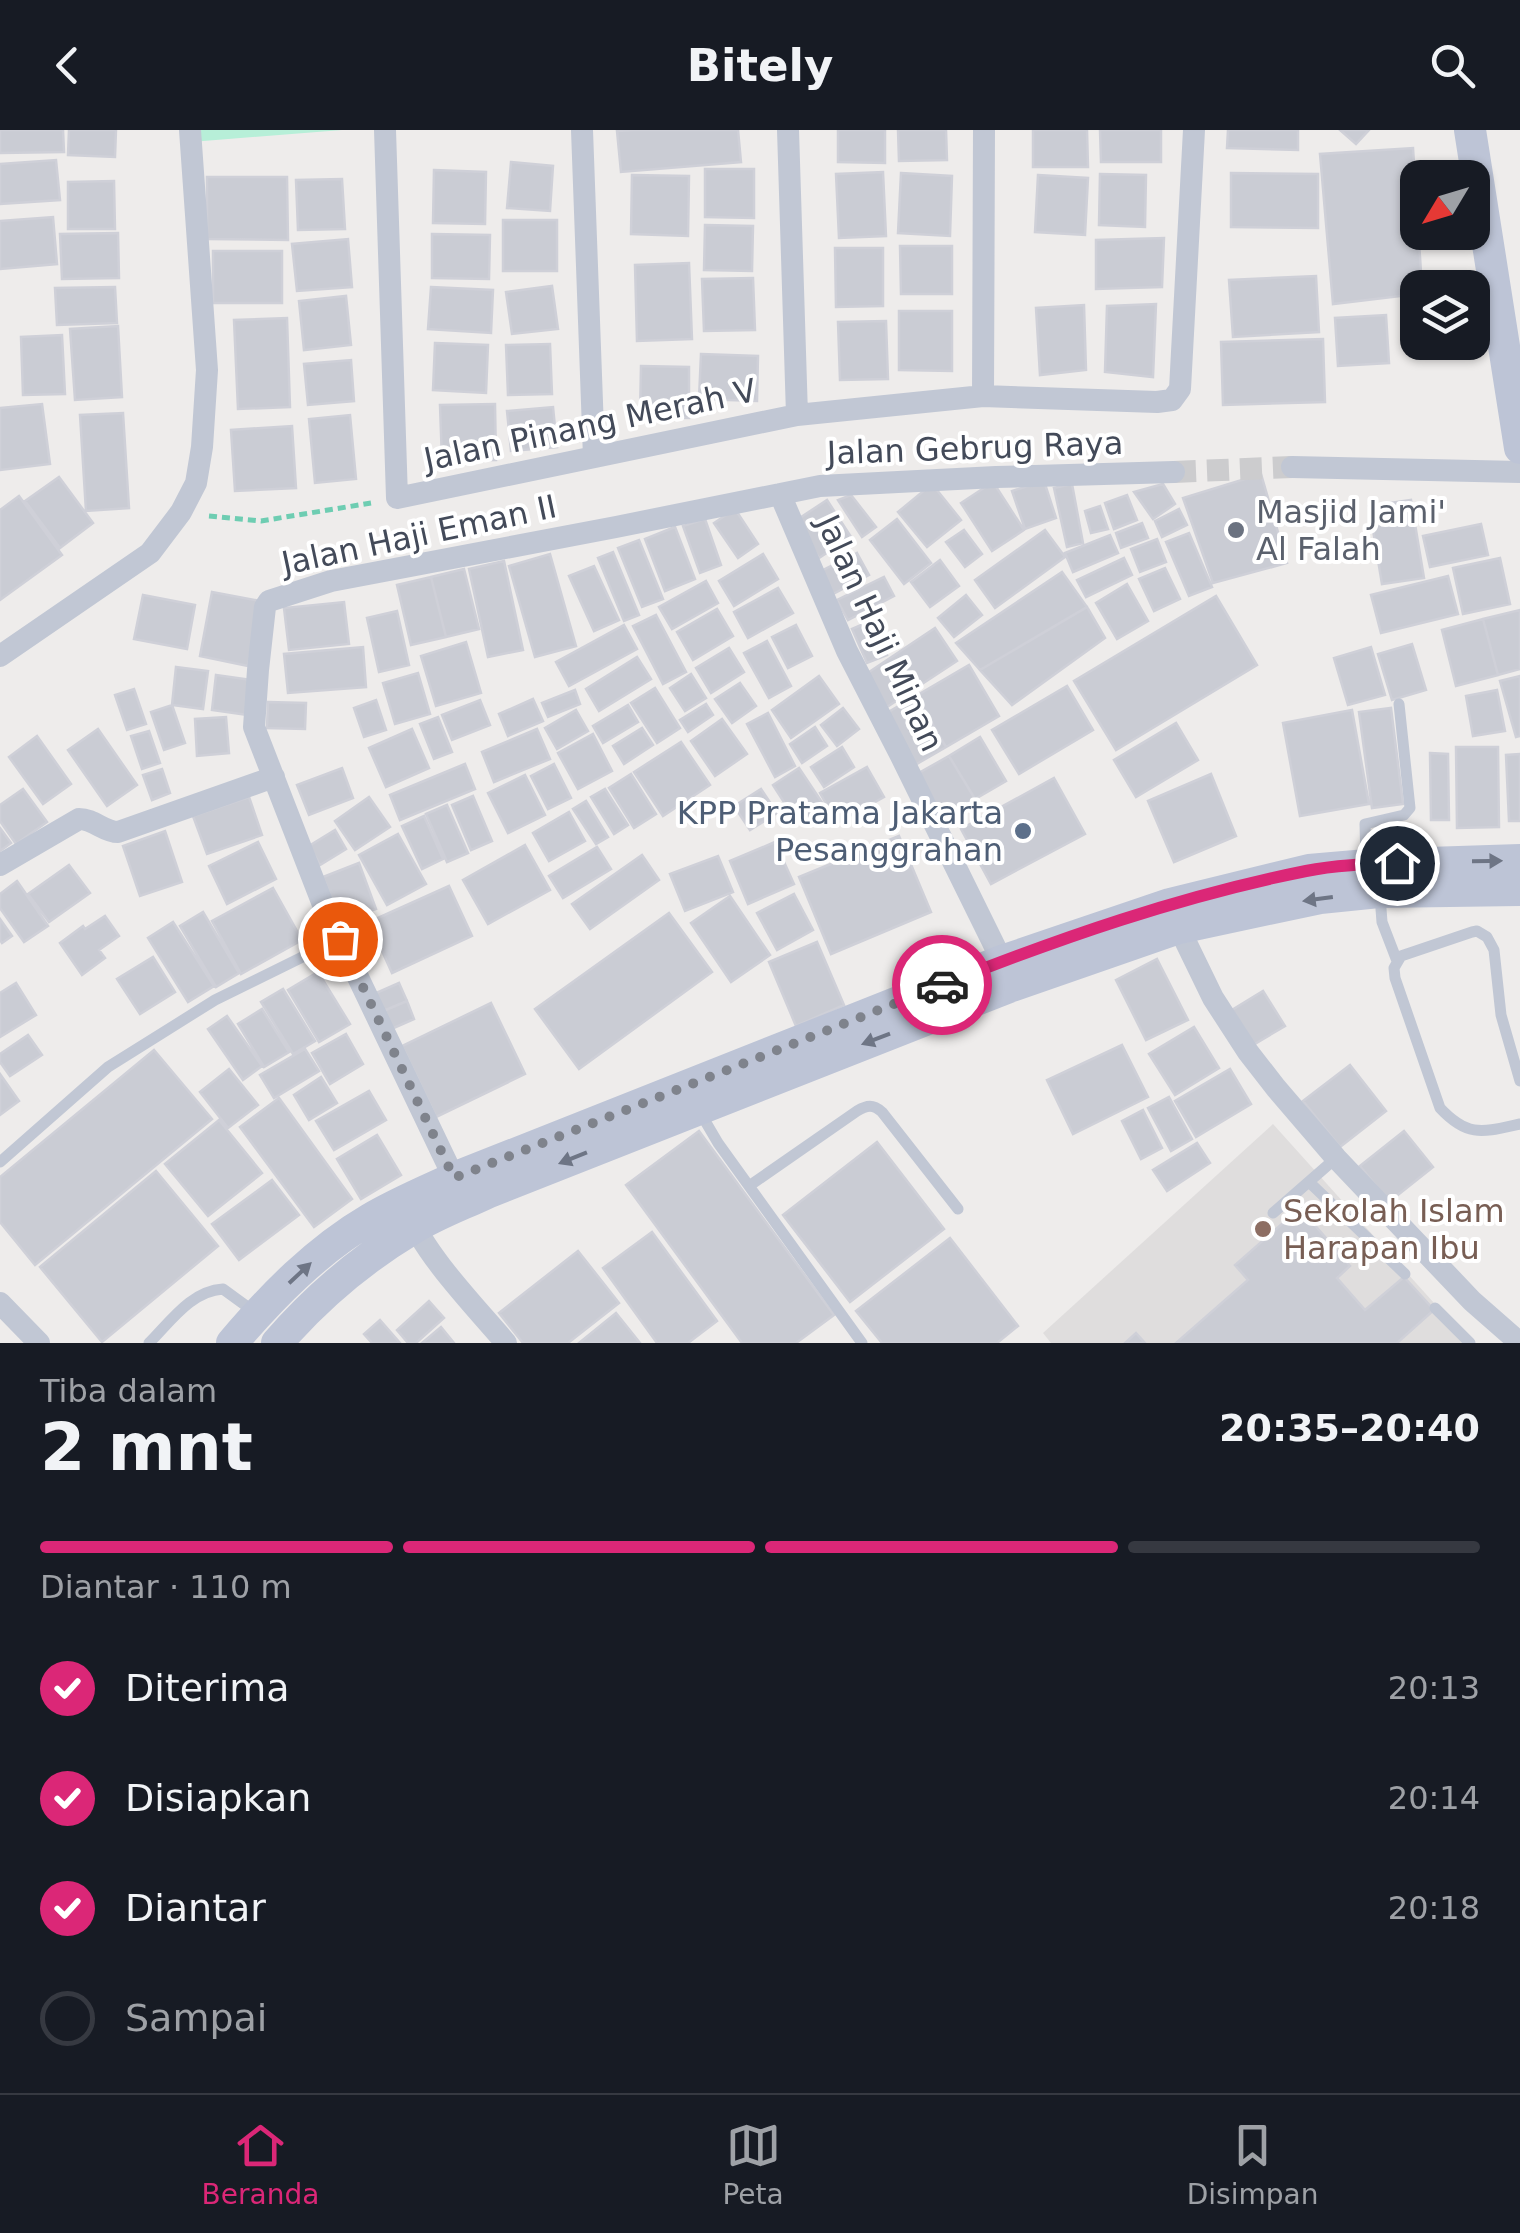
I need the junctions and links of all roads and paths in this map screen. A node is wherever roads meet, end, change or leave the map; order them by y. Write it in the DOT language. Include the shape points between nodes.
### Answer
graph roads {
  1 [pos="190,130"];
  2 [pos="385,130"];
  3 [pos="582,130"];
  4 [pos="788,130"];
  5 [pos="984,130"];
  6 [pos="1194,130"];
  7 [pos="1470,130"];
  8 [pos="1514,385"];
  9 [pos="984,396"];
  10 [pos="797,415"];
  11 [pos="1520,448"];
  12 [pos="594,457"];
  13 [pos="1292,467"];
  14 [pos="1174,472"];
  15 [pos="1520,472"];
  16 [pos="780,494"];
  17 [pos="397,498"];
  18 [pos="181,512"];
  19 [pos="0,656"];
  20 [pos="1400,704"];
  21 [pos="274,778"];
  22 [pos="1520,860"];
  23 [pos="0,866"];
  24 [pos="1373,878"];
  25 [pos="1520,890"];
  26 [pos="1179,928"];
  27 [pos="340,939"];
  28 [pos="1002,961"];
  29 [pos="1397,961"];
  30 [pos="1520,1080"];
  31 [pos="693,1098"];
  32 [pos="1520,1124"];
  33 [pos="1336,1158"];
  34 [pos="0,1162"];
  35 [pos="454,1178"];
  36 [pos="1309,1182"];
  37 [pos="749,1186"];
  38 [pos="958,1210"];
  39 [pos="1273,1213"];
  40 [pos="410,1214"];
  41 [pos="1406,1274"];
  42 [pos="0,1302"];
  43 [pos="1436,1308"];
  44 [pos="257,1314"];
  45 [pos="1520,1342"];
  46 [pos="39,1343"];
  47 [pos="149,1343"];
  48 [pos="232,1343"];
  49 [pos="277,1343"];
  50 [pos="506,1343"];
  51 [pos="862,1343"];
  52 [pos="1470,1343"];
  1 -- 18 [label="street" via="206,370 196,483"];
  2 -- 17 [label="street"];
  3 -- 12 [label="street"];
  4 -- 10 [label="street, Jalan Pinang Merah V"];
  5 -- 9 [label="street"];
  6 -- 9 [label="street, Jalan Pinang Merah V" via="1180,388 1172,400"];
  7 -- 8 [label="main road"];
  8 -- 11 [label="main road"];
  9 -- 10 [label="street, Jalan Pinang Merah V"];
  10 -- 12 [label="street, Jalan Pinang Merah V"];
  12 -- 17 [label="street, Jalan Pinang Merah V"];
  13 -- 15 [label="street"];
  14 -- 16 [label="street, Jalan Gebrug Raya" via="820,486"];
  16 -- 21 [label="street, Jalan Haji Eman II" via="331,581 269,601 254,726"];
  16 -- 28 [label="street, Jalan Haji Minan" via="847,651"];
  17 -- 18 [label="path" via="262,522"];
  18 -- 19 [label="street" via="150,553"];
  20 -- 24 [label="lane" via="1410,808 1365,824"];
  21 -- 23 [label="street" via="114,832 79,820"];
  21 -- 27 [label="street, Jalan Haji Eman II"];
  24 -- 22 [label="main road, one-way"];
  24 -- 25 [label="main road"];
  24 -- 26 [label="main road, one-way"];
  24 -- 28 [label="main road" via="1309,870 1170,904"];
  24 -- 29 [label="lane"];
  26 -- 31 [label="main road, one-way"];
  26 -- 33 [label="street" via="1248,1052"];
  27 -- 34 [label="lane" via="215,1000 108,1067"];
  27 -- 35 [label="street, Jalan Haji Eman II"];
  28 -- 31 [label="main road"];
  29 -- 30 [label="lane" via="1472,932 1487,938"];
  29 -- 32 [label="lane" via="1395,978 1440,1108 1470,1131"];
  31 -- 35 [label="main road"];
  31 -- 37 [label="lane"];
  31 -- 40 [label="main road, one-way" via="489,1192"];
  33 -- 36 [label="lane"];
  33 -- 45 [label="street"];
  35 -- 40 [label="main road"];
  36 -- 39 [label="lane"];
  36 -- 41 [label="lane"];
  37 -- 38 [label="lane" via="875,1106"];
  37 -- 51 [label="lane"];
  44 -- 40 [label="main road, one-way" via="369,1220"];
  40 -- 49 [label="main road"];
  40 -- 50 [label="street" via="454,1282"];
  42 -- 46 [label="street"];
  43 -- 52 [label="lane"];
  44 -- 47 [label="lane" via="223,1289 210,1290"];
  44 -- 48 [label="main road"];
}
